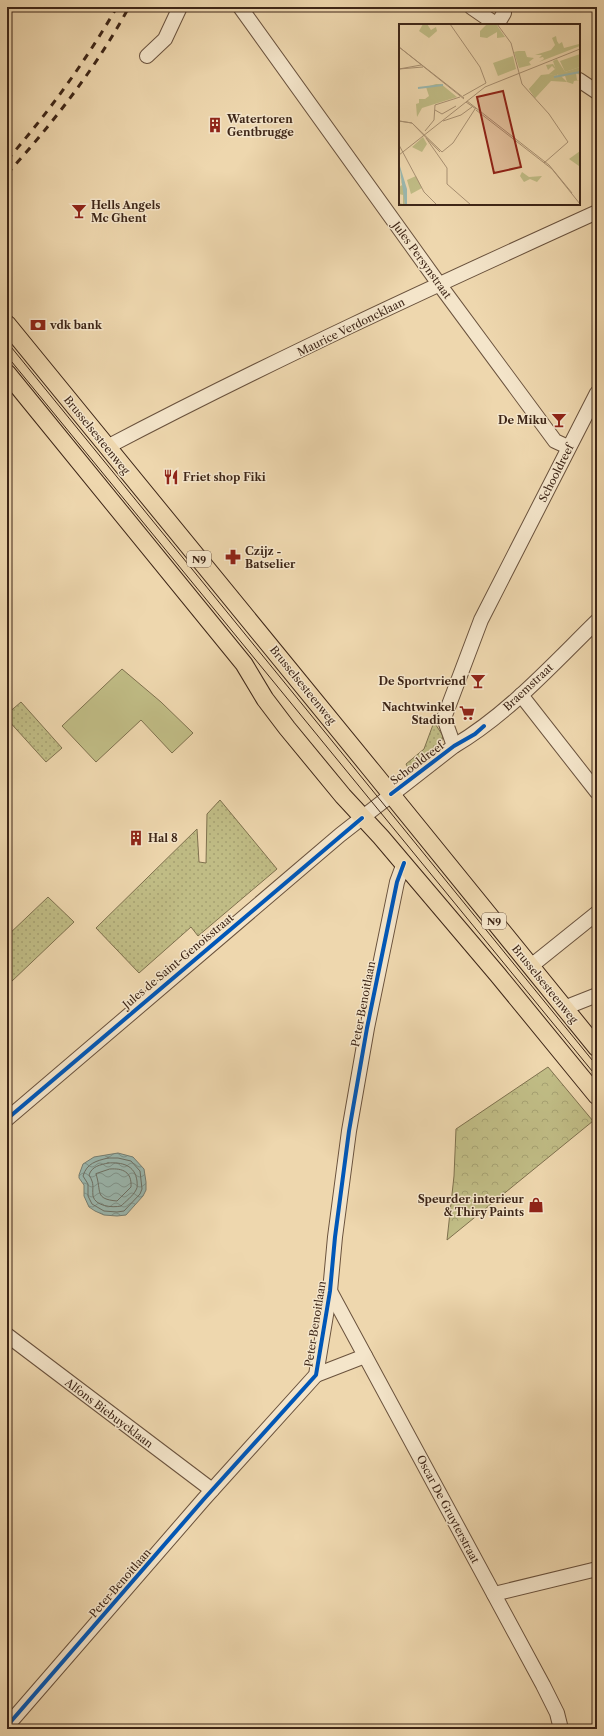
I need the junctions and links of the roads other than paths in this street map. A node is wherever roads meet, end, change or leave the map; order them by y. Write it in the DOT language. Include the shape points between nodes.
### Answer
graph roads {
  1 [pos="180,7"];
  2 [pos="240,7"];
  3 [pos="471,7"];
  4 [pos="504,7"];
  5 [pos="496,24"];
  6 [pos="498,24"];
  7 [pos="148,56"];
  8 [pos="580,81"];
  9 [pos="597,92"];
  10 [pos="597,212"];
  11 [pos="439,284"];
  12 [pos="7,324"];
  13 [pos="7,373"];
  14 [pos="597,393"];
  15 [pos="107,447"];
  16 [pos="568,447"];
  17 [pos="597,621"];
  18 [pos="521,695"];
  19 [pos="454,746"];
  20 [pos="597,792"];
  21 [pos="391,794"];
  22 [pos="362,818"];
  23 [pos="404,863"];
  24 [pos="597,913"];
  25 [pos="531,966"];
  26 [pos="597,995"];
  27 [pos="564,1008"];
  28 [pos="597,1048"];
  29 [pos="597,1096"];
  30 [pos="7,1119"];
  31 [pos="330,1291"];
  32 [pos="7,1335"];
  33 [pos="365,1356"];
  34 [pos="316,1375"];
  35 [pos="212,1490"];
  36 [pos="597,1569"];
  37 [pos="494,1594"];
  38 [pos="7,1726"];
  39 [pos="561,1729"];
  1 -- 7 [label="street" via="165,39"];
  2 -- 11 [label="street, Jules Persynstraat"];
  3 -- 5 [label="street"];
  4 -- 6 [label="street" via="504,13"];
  8 -- 9 [label="street"];
  10 -- 11 [label="street, Maurice Verdoncklaan"];
  11 -- 15 [label="street, Maurice Verdoncklaan"];
  11 -- 16 [label="street, Jules Persynstraat" via="555,441"];
  12 -- 15 [label="main road, Brusselsesteenweg / N9"];
  13 -- 22 [label="main road" via="244,664 265,699"];
  14 -- 16 [label="street, Schooldreef"];
  15 -- 21 [label="main road, Brusselsesteenweg / N9"];
  16 -- 19 [label="street, Schooldreef" via="481,620 444,718"];
  17 -- 18 [label="street, Braemstraat"];
  18 -- 19 [label="street, Braemstraat" via="475,734"];
  18 -- 20 [label="street"];
  19 -- 21 [label="street, Schooldreef"];
  21 -- 22 [label="street, Jules de Saint-Genoisstraat"];
  21 -- 25 [label="main road, Brusselsesteenweg / N9"];
  22 -- 23 [label="main road"];
  22 -- 30 [label="street, Jules de Saint-Genoisstraat"];
  23 -- 29 [label="main road"];
  23 -- 31 [label="street, Peter Benoitlaan" via="397,882 365,1035 348,1137"];
  24 -- 25 [label="street"];
  25 -- 27 [label="main road, Brusselsesteenweg / N9"];
  26 -- 27 [label="street"];
  27 -- 28 [label="main road, Brusselsesteenweg / N9"];
  31 -- 33 [label="street, Oscar De Gruyterstraat"];
  31 -- 34 [label="street, Peter Benoitlaan"];
  32 -- 35 [label="street, Alfons Biebuycklaan"];
  33 -- 34 [label="street"];
  33 -- 37 [label="street, Oscar De Gruyterstraat"];
  34 -- 35 [label="street, Peter Benoitlaan"];
  35 -- 38 [label="street, Peter Benoitlaan"];
  36 -- 37 [label="street"];
  37 -- 39 [label="street, Oscar De Gruyterstraat" via="557,1713"];
}
